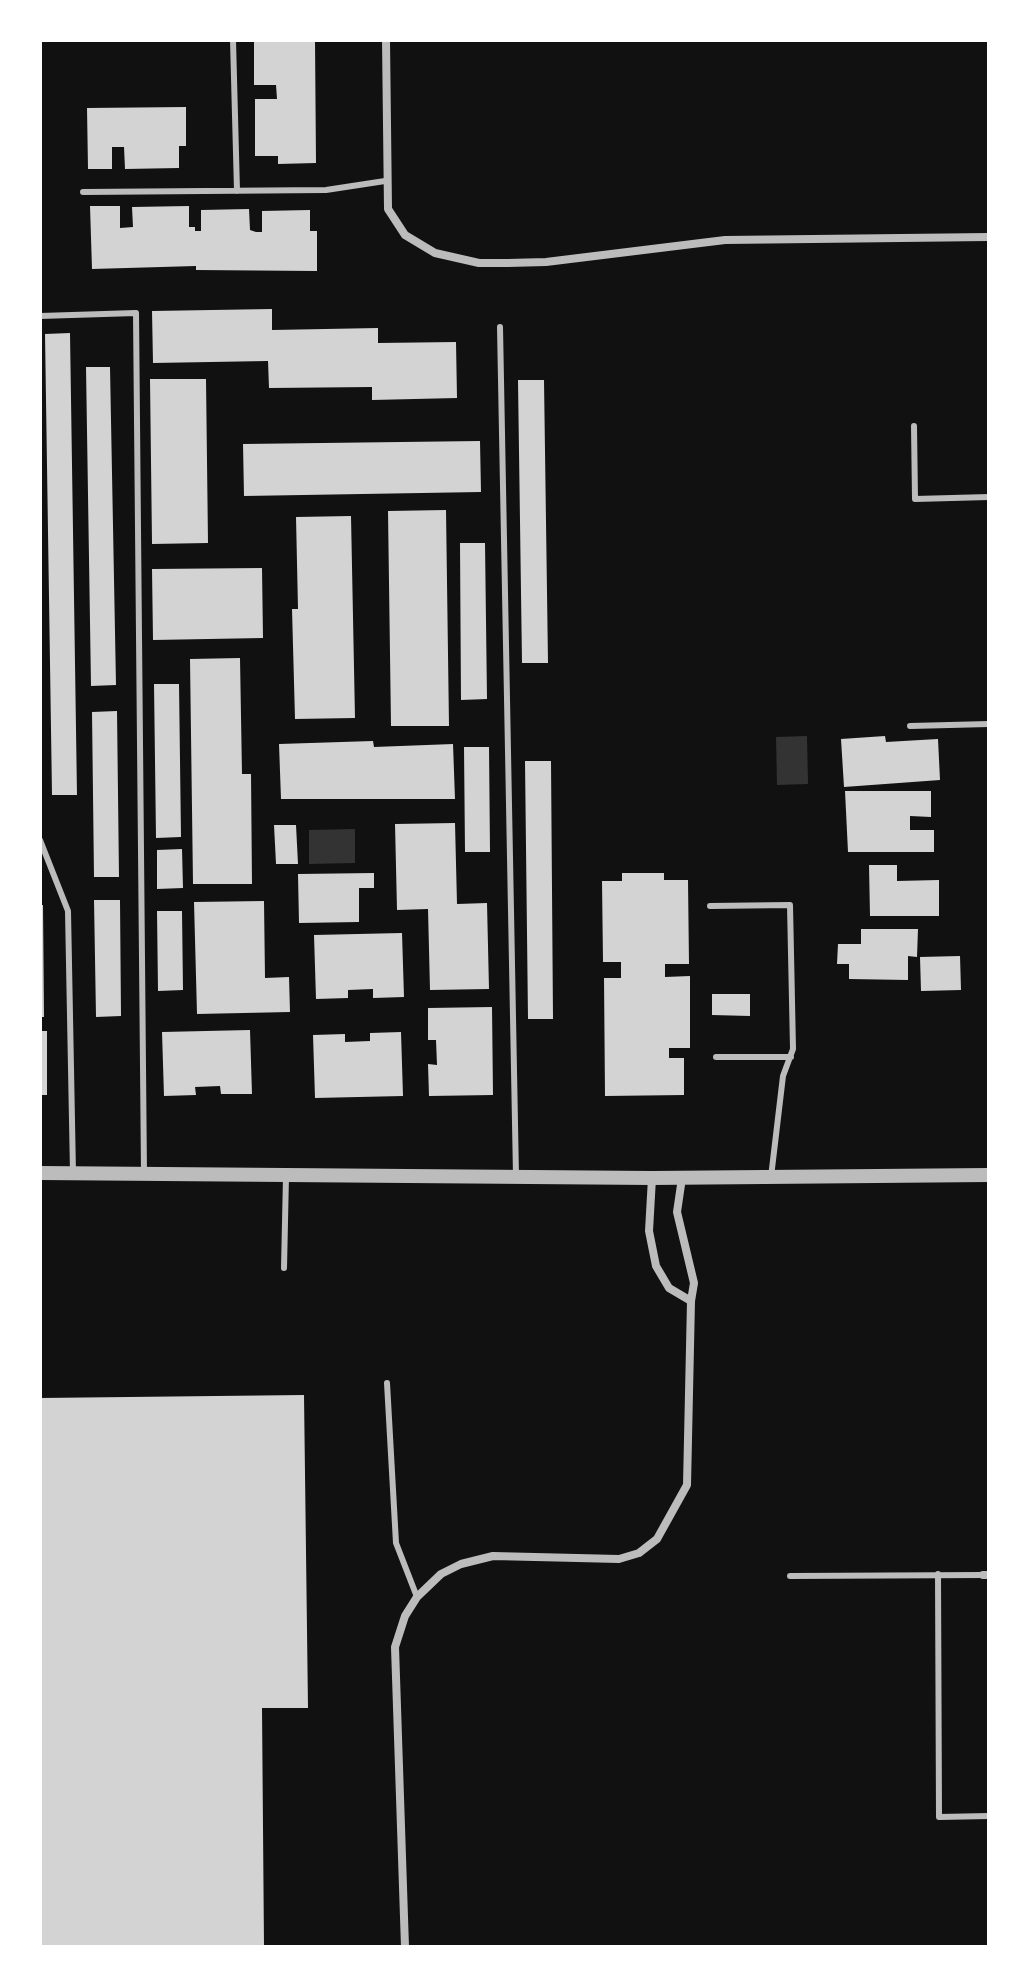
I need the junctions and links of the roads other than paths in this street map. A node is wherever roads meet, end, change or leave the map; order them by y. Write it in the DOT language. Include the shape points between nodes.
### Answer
graph roads {
  1 [pos="233,40"];
  2 [pos="386,40"];
  3 [pos="385,181"];
  4 [pos="237,191"];
  5 [pos="83,192"];
  6 [pos="989,237"];
  7 [pos="40,316"];
  8 [pos="500,327"];
  9 [pos="914,426"];
  10 [pos="989,497"];
  11 [pos="989,724"];
  12 [pos="910,726"];
  13 [pos="40,840"];
  14 [pos="710,906"];
  15 [pos="716,1057"];
  16 [pos="791,1057"];
  17 [pos="286,1172"];
  18 [pos="40,1173"];
  19 [pos="73,1173"];
  20 [pos="144,1173"];
  21 [pos="989,1175"];
  22 [pos="516,1176"];
  23 [pos="771,1177"];
  24 [pos="652,1178"];
  25 [pos="682,1178"];
  26 [pos="284,1268"];
  27 [pos="691,1301"];
  28 [pos="387,1383"];
  29 [pos="938,1574"];
  30 [pos="986,1575"];
  31 [pos="790,1576"];
  32 [pos="417,1597"];
  33 [pos="989,1816"];
  34 [pos="405,1947"];
  1 -- 4 [label="lane"];
  2 -- 3 [label="street"];
  3 -- 4 [label="lane" via="326,190"];
  3 -- 6 [label="street" via="388,209 405,235 435,253 479,263 546,262 761,238"];
  4 -- 5 [label="lane"];
  7 -- 20 [label="lane" via="136,313"];
  8 -- 22 [label="lane"];
  9 -- 10 [label="lane" via="915,499"];
  11 -- 12 [label="lane"];
  13 -- 19 [label="lane" via="68,911"];
  14 -- 16 [label="lane" via="790,905"];
  15 -- 16 [label="lane"];
  16 -- 23 [label="lane" via="783,1076"];
  17 -- 20 [label="street"];
  17 -- 22 [label="street"];
  17 -- 26 [label="lane"];
  18 -- 19 [label="street"];
  19 -- 20 [label="street"];
  21 -- 23 [label="street"];
  22 -- 24 [label="street"];
  23 -- 25 [label="street"];
  24 -- 25 [label="street"];
  24 -- 27 [label="street" via="649,1231 656,1266 669,1288"];
  25 -- 27 [label="street" via="677,1212 694,1283"];
  27 -- 32 [label="street" via="687,1485 657,1539 639,1553 619,1559 493,1556 451,1569"];
  28 -- 32 [label="lane" via="396,1543"];
  29 -- 30 [label="lane"];
  29 -- 31 [label="lane"];
  29 -- 33 [label="lane" via="939,1817"];
  32 -- 34 [label="street" via="395,1647"];
}
